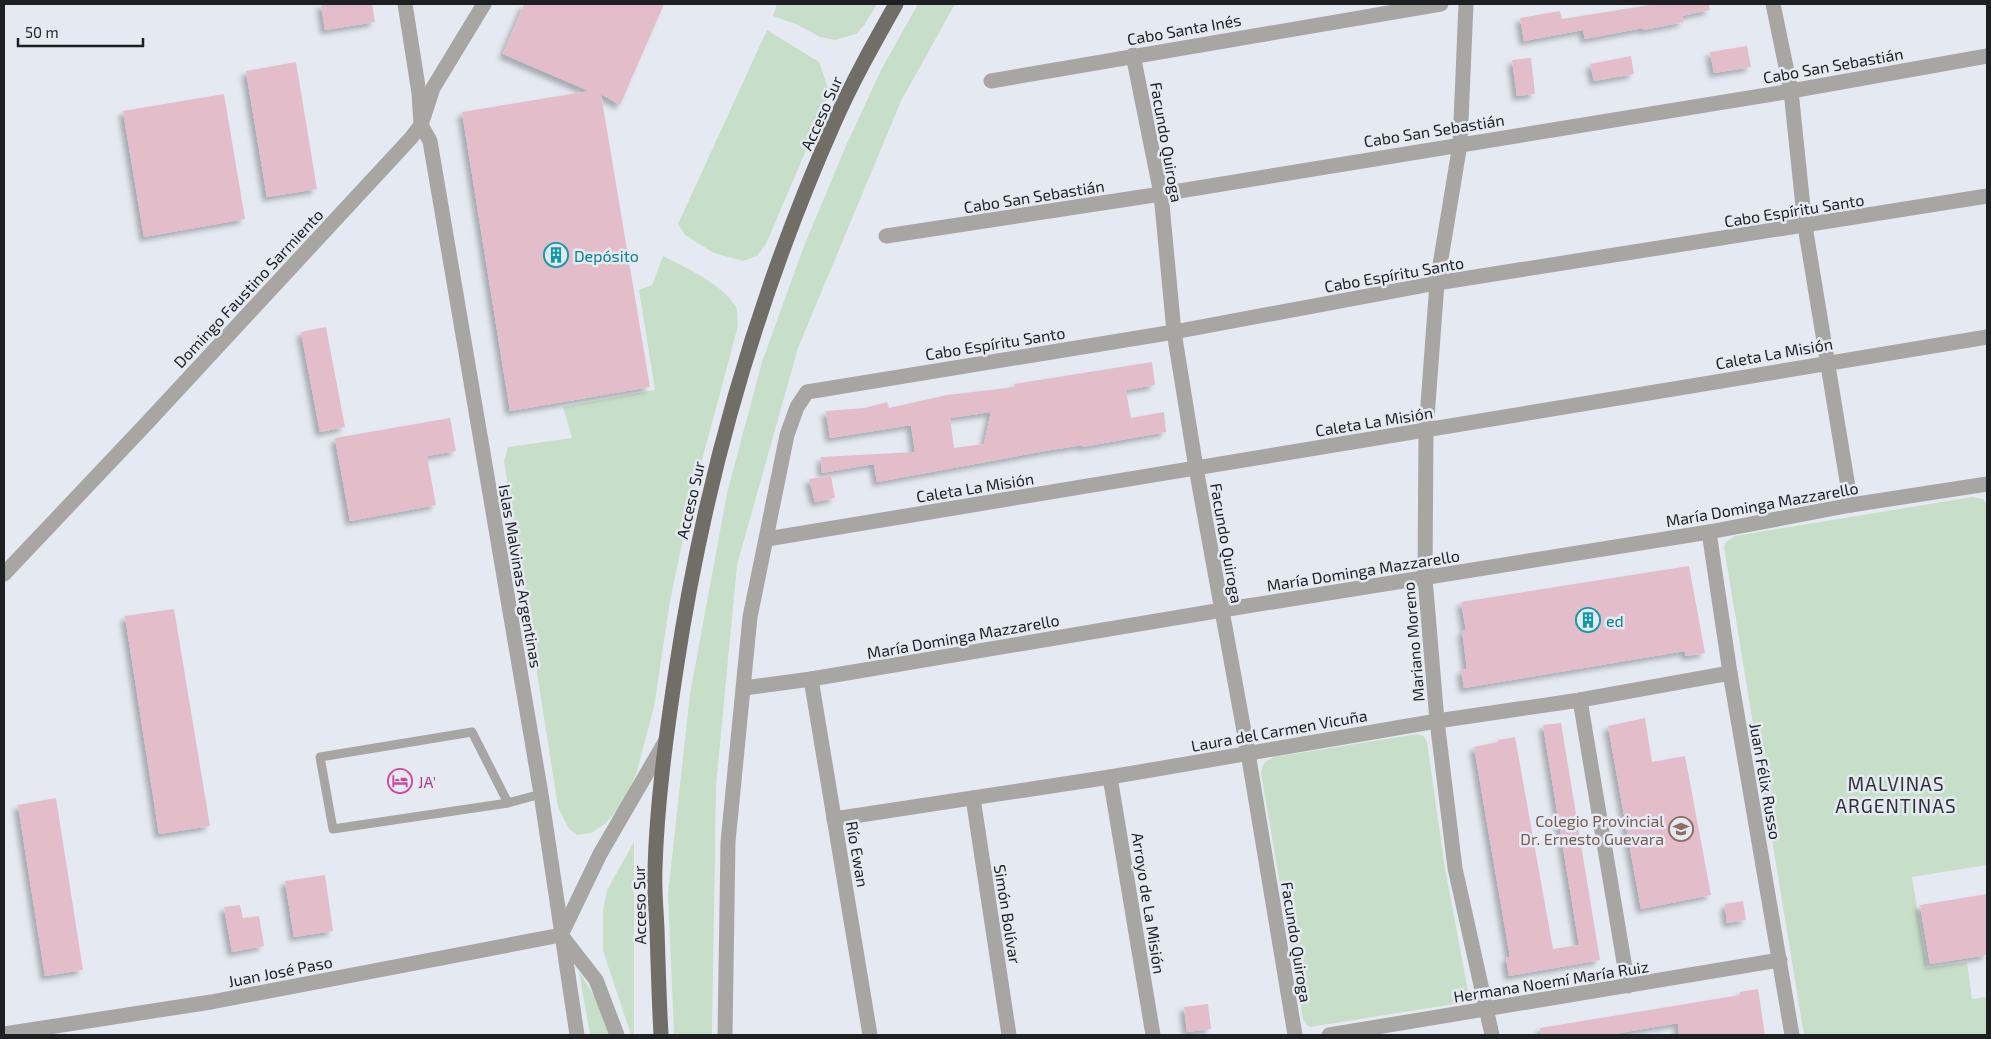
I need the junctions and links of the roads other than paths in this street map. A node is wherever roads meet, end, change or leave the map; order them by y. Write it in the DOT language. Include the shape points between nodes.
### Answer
graph roads {
  1 [pos="405,4"];
  2 [pos="484,4"];
  3 [pos="896,4"];
  4 [pos="1441,4"];
  5 [pos="1466,4"];
  6 [pos="1773,4"];
  7 [pos="1133,55"];
  8 [pos="1987,56"];
  9 [pos="991,81"];
  10 [pos="1791,91"];
  11 [pos="421,126"];
  12 [pos="1460,144"];
  13 [pos="1161,194"];
  14 [pos="1987,196"];
  15 [pos="1805,226"];
  16 [pos="886,236"];
  17 [pos="1437,284"];
  18 [pos="1174,332"];
  19 [pos="1987,337"];
  20 [pos="1828,362"];
  21 [pos="1426,431"];
  22 [pos="1196,468"];
  23 [pos="1987,484"];
  24 [pos="1851,505"];
  25 [pos="1709,532"];
  26 [pos="767,539"];
  27 [pos="4,574"];
  28 [pos="1425,578"];
  29 [pos="1222,610"];
  30 [pos="1730,673"];
  31 [pos="811,679"];
  32 [pos="744,688"];
  33 [pos="1580,700"];
  34 [pos="1437,721"];
  35 [pos="665,742"];
  36 [pos="1248,754"];
  37 [pos="1110,777"];
  38 [pos="541,794"];
  39 [pos="973,798"];
  40 [pos="508,803"];
  41 [pos="834,819"];
  42 [pos="561,935"];
  43 [pos="1780,960"];
  44 [pos="1628,986"];
  45 [pos="1485,1010"];
  46 [pos="4,1034"];
  47 [pos="577,1035"];
  48 [pos="618,1035"];
  49 [pos="661,1035"];
  50 [pos="725,1035"];
  51 [pos="870,1035"];
  52 [pos="1009,1035"];
  53 [pos="1153,1035"];
  54 [pos="1295,1035"];
  55 [pos="1329,1035"];
  56 [pos="1492,1035"];
  57 [pos="1792,1035"];
  1 -- 11 [label="street"];
  2 -- 11 [label="street, Domingo Faustino Sarmiento" via="433,88"];
  3 -- 35 [label="main road, Acceso Sur" via="835,122 762,307 716,464 699,539"];
  4 -- 7 [label="street, Cabo Santa Inés"];
  5 -- 12 [label="street, Mariano Moreno"];
  6 -- 10 [label="street"];
  7 -- 9 [label="street, Cabo Santa Inés"];
  7 -- 13 [label="street, Facundo Quiroga"];
  8 -- 10 [label="street, Cabo San Sebastián"];
  10 -- 12 [label="street, Cabo San Sebastián"];
  10 -- 15 [label="street"];
  11 -- 27 [label="street, Domingo Faustino Sarmiento"];
  11 -- 38 [label="street, Islas Malvinas Argentinas" via="430,140"];
  12 -- 13 [label="street, Cabo San Sebastián"];
  12 -- 17 [label="street, Mariano Moreno"];
  13 -- 16 [label="street, Cabo San Sebastián"];
  13 -- 18 [label="street, Facundo Quiroga"];
  14 -- 15 [label="street, Cabo Espíritu Santo"];
  15 -- 17 [label="street, Cabo Espíritu Santo"];
  15 -- 20 [label="street"];
  17 -- 18 [label="street, Cabo Espíritu Santo"];
  17 -- 21 [label="street, Mariano Moreno"];
  18 -- 22 [label="street, Facundo Quiroga"];
  18 -- 26 [label="street, Cabo Espíritu Santo" via="807,392 787,435"];
  19 -- 20 [label="street, Caleta La Misión"];
  20 -- 21 [label="street, Caleta La Misión"];
  20 -- 24 [label="street"];
  21 -- 22 [label="street, Caleta La Misión"];
  21 -- 28 [label="street, Mariano Moreno"];
  22 -- 26 [label="street, Caleta La Misión"];
  22 -- 29 [label="street, Facundo Quiroga"];
  23 -- 24 [label="street, María Dominga Mazzarello"];
  24 -- 25 [label="street, María Dominga Mazzarello"];
  25 -- 28 [label="street, María Dominga Mazzarello"];
  25 -- 30 [label="street, Juan Félix Russo"];
  26 -- 32 [label="street" via="750,617"];
  28 -- 29 [label="street, María Dominga Mazzarello"];
  28 -- 34 [label="street, Mariano Moreno"];
  29 -- 31 [label="street, María Dominga Mazzarello"];
  29 -- 36 [label="street, Facundo Quiroga"];
  30 -- 33 [label="street, Laura del Carmen Vicuña"];
  30 -- 43 [label="street, Juan Félix Russo"];
  31 -- 32 [label="street, María Dominga Mazzarello"];
  31 -- 41 [label="street, Río Ewan"];
  32 -- 50 [label="street" via="728,842"];
  33 -- 34 [label="street, Laura del Carmen Vicuña"];
  33 -- 44 [label="street"];
  34 -- 36 [label="street, Laura del Carmen Vicuña"];
  34 -- 45 [label="street, Mariano Moreno" via="1455,868"];
  35 -- 42 [label="street" via="600,854"];
  35 -- 49 [label="main road, Acceso Sur" via="655,869"];
  36 -- 37 [label="street, Laura del Carmen Vicuña"];
  36 -- 54 [label="street, Facundo Quiroga"];
  37 -- 39 [label="street, Laura del Carmen Vicuña"];
  37 -- 53 [label="street, Arroyo de La Misión"];
  38 -- 40 [label="lane"];
  38 -- 42 [label="street, Islas Malvinas Argentinas"];
  39 -- 41 [label="street, Laura del Carmen Vicuña"];
  39 -- 52 [label="street, Simón Bolívar"];
  40 -- 40 [label="lane" via="333,829 320,757 472,732"];
  41 -- 51 [label="street, Río Ewan"];
  42 -- 46 [label="street, Juan José Paso" via="210,1002"];
  42 -- 47 [label="street, Islas Malvinas Argentinas"];
  42 -- 48 [label="street" via="596,980"];
  43 -- 44 [label="street, Hermana Noemí María Ruiz"];
  43 -- 57 [label="street, Juan Félix Russo"];
  44 -- 45 [label="street, Hermana Noemí María Ruiz"];
  45 -- 55 [label="street, Hermana Noemí María Ruiz"];
  45 -- 56 [label="street, Mariano Moreno"];
}
